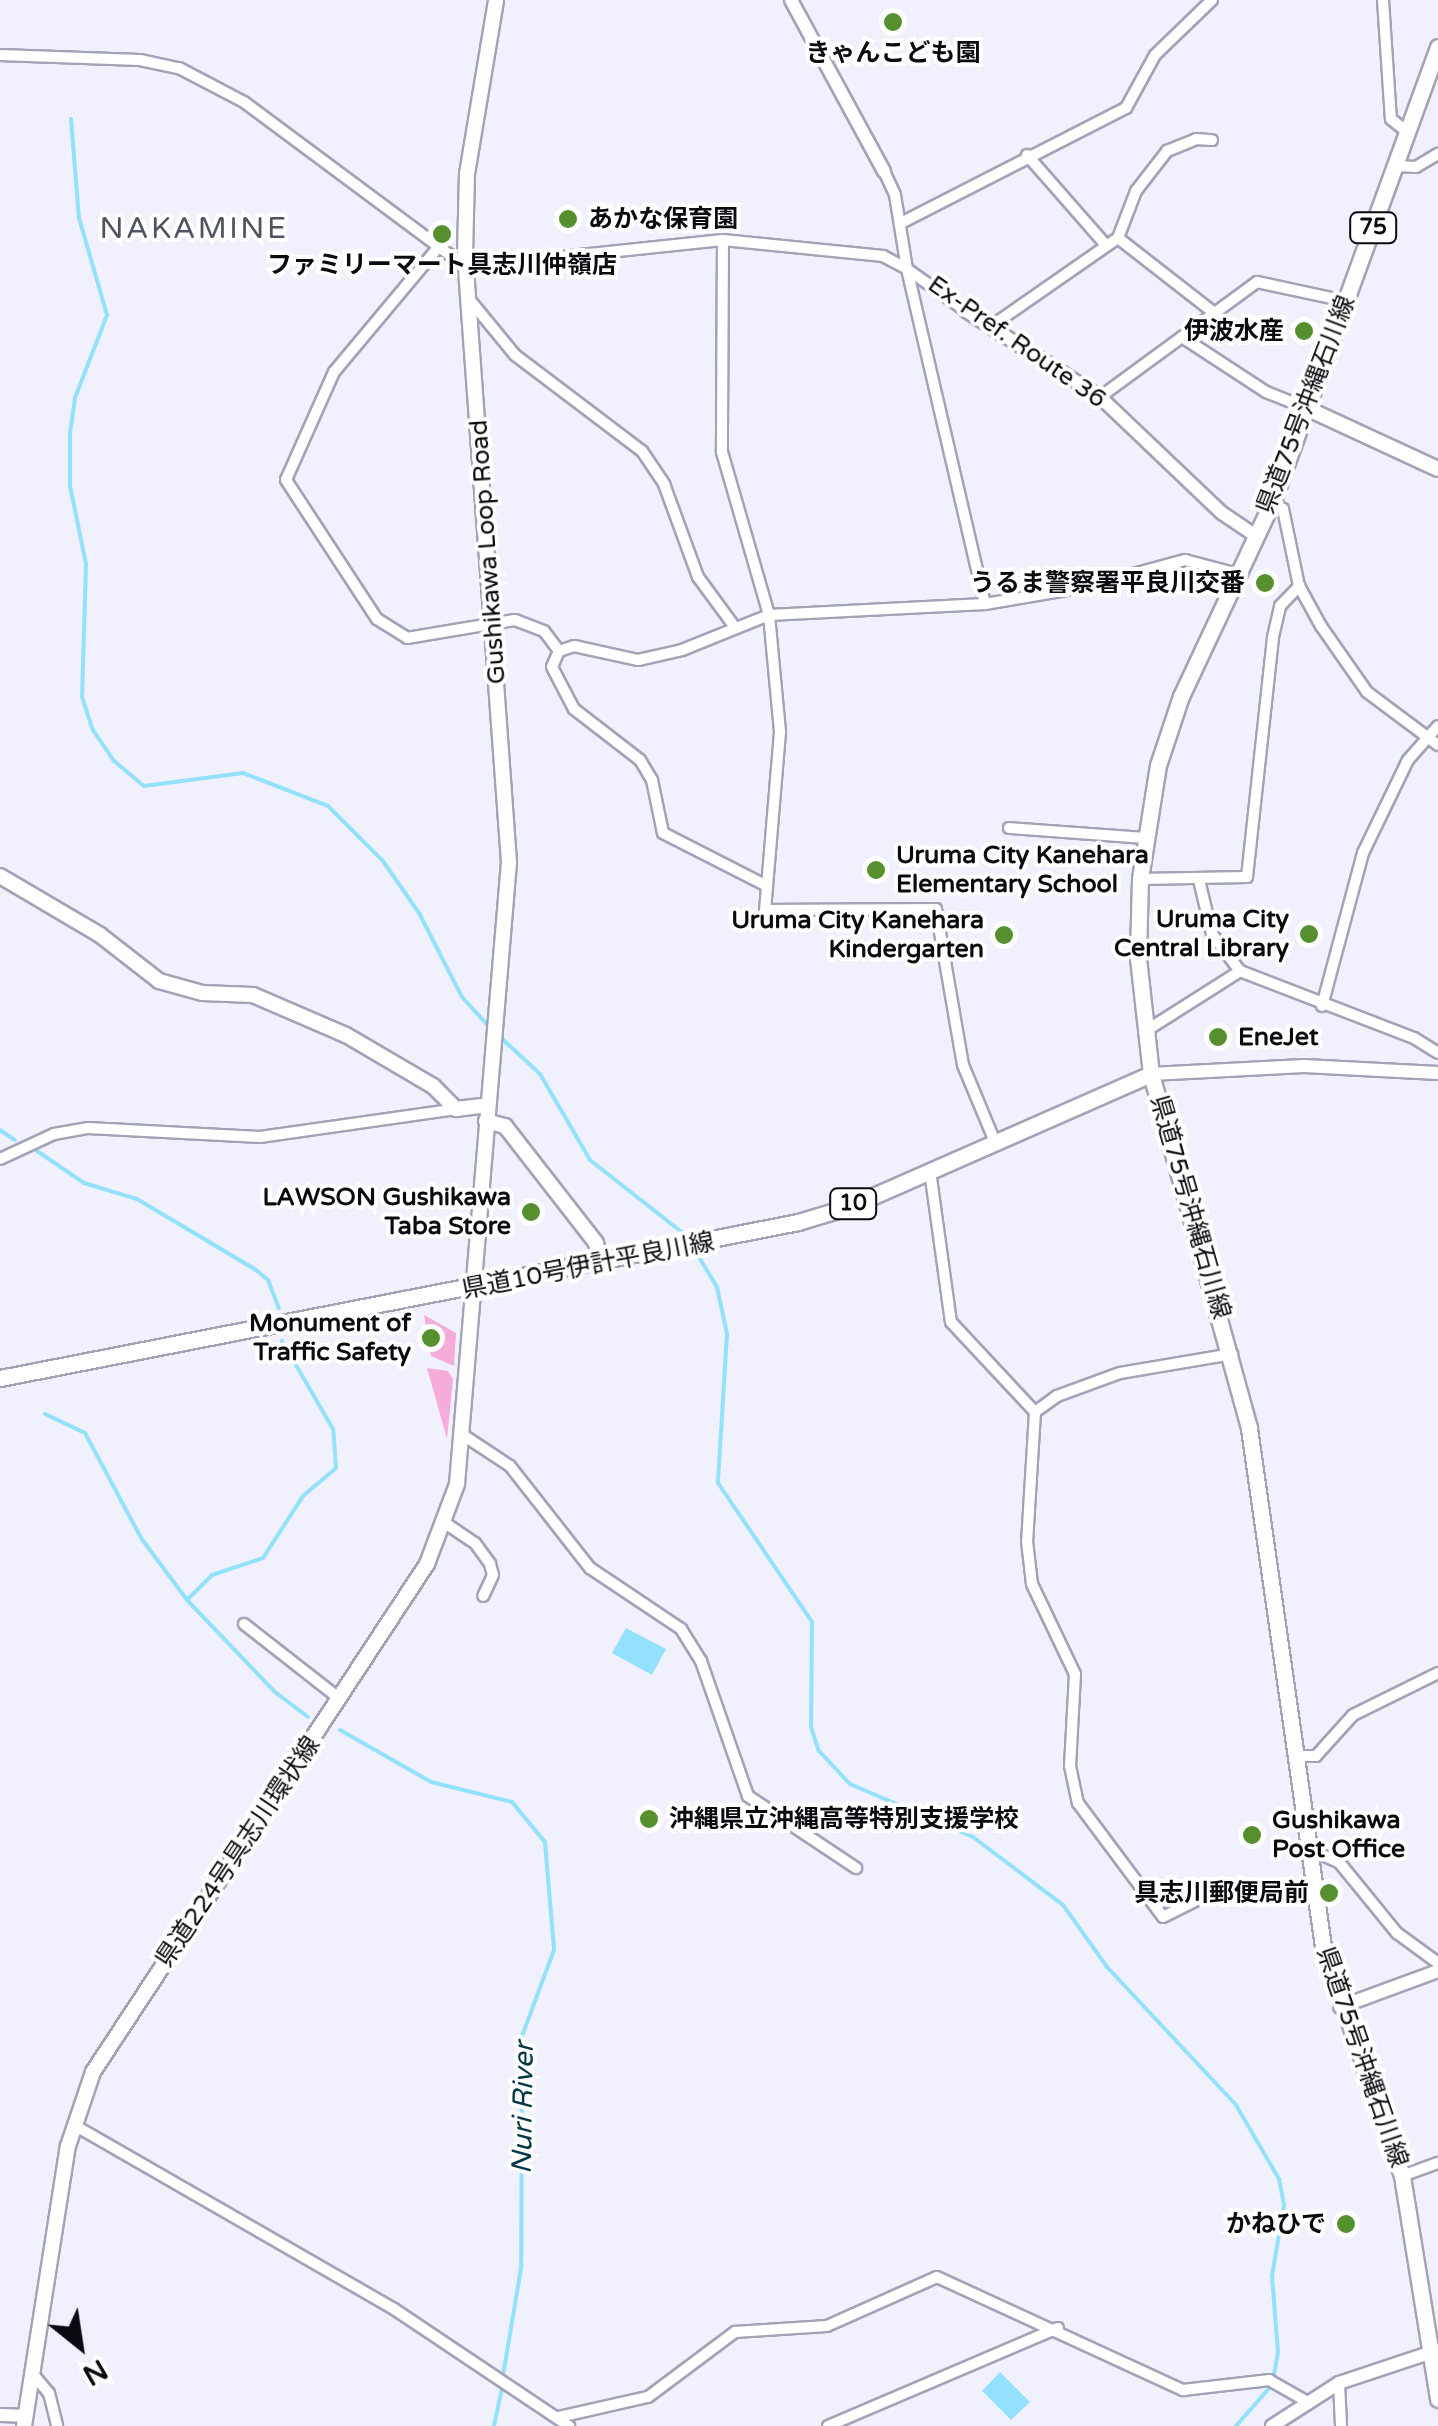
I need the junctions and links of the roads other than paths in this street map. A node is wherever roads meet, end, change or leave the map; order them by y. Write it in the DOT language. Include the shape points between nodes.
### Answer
graph roads {
  1 [pos="496,0"];
  2 [pos="791,0"];
  3 [pos="1212,0"];
  4 [pos="1383,0"];
  5 [pos="1438,47"];
  6 [pos="0,55"];
  7 [pos="1407,132"];
  8 [pos="1212,140"];
  9 [pos="1438,154"];
  10 [pos="1027,155"];
  11 [pos="1396,166"];
  12 [pos="884,172"];
  13 [pos="901,222"];
  14 [pos="1118,238"];
  15 [pos="723,240"];
  16 [pos="1104,243"];
  17 [pos="436,250"];
  18 [pos="466,267"];
  19 [pos="907,269"];
  20 [pos="468,298"];
  21 [pos="1346,302"];
  22 [pos="966,312"];
  23 [pos="1213,312"];
  24 [pos="990,326"];
  25 [pos="1182,336"];
  26 [pos="1100,397"];
  27 [pos="1306,408"];
  28 [pos="1438,469"];
  29 [pos="1272,502"];
  30 [pos="1256,536"];
  31 [pos="1238,574"];
  32 [pos="1300,586"];
  33 [pos="985,604"];
  34 [pos="769,616"];
  35 [pos="493,621"];
  36 [pos="734,626"];
  37 [pos="559,651"];
  38 [pos="1438,726"];
  39 [pos="1425,737"];
  40 [pos="1438,745"];
  41 [pos="1009,828"];
  42 [pos="1144,838"];
  43 [pos="0,876"];
  44 [pos="1140,878"];
  45 [pos="1200,880"];
  46 [pos="767,886"];
  47 [pos="1240,971"];
  48 [pos="1322,1006"];
  49 [pos="1143,1032"];
  50 [pos="1438,1053"];
  51 [pos="1438,1072"];
  52 [pos="1151,1074"];
  53 [pos="456,1109"];
  54 [pos="487,1113"];
  55 [pos="995,1142"];
  56 [pos="0,1159"];
  57 [pos="930,1170"];
  58 [pos="601,1263"];
  59 [pos="474,1289"];
  60 [pos="1232,1354"];
  61 [pos="0,1378"];
  62 [pos="1035,1412"];
  63 [pos="463,1435"];
  64 [pos="445,1523"];
  65 [pos="483,1596"];
  66 [pos="244,1624"];
  67 [pos="1438,1673"];
  68 [pos="340,1699"];
  69 [pos="1297,1756"];
  70 [pos="1308,1849"];
  71 [pos="856,1868"];
  72 [pos="1314,1895"];
  73 [pos="1438,1967"];
  74 [pos="1340,2007"];
  75 [pos="74,2125"];
  76 [pos="1438,2163"];
  77 [pos="1402,2176"];
  78 [pos="1058,2328"];
  79 [pos="1437,2351"];
  80 [pos="32,2372"];
  81 [pos="1339,2383"];
  82 [pos="1438,2399"];
  83 [pos="1306,2401"];
  84 [pos="0,2415"];
  85 [pos="560,2417"];
  86 [pos="25,2421"];
  87 [pos="58,2426"];
  88 [pos="569,2426"];
  89 [pos="828,2426"];
  90 [pos="1272,2426"];
  91 [pos="1341,2426"];
  1 -- 18 [label="main road, Gushikawa Loop Road" via="467,174"];
  2 -- 12 [label="street, Ex-Pref. Route 36"];
  3 -- 10 [label="street" via="1155,56 1126,108"];
  4 -- 7 [label="street" via="1391,118"];
  5 -- 7 [label="main road, 県道75号沖縄石川線 / 75"];
  6 -- 17 [label="street" via="140,60 178,68 244,102"];
  7 -- 11 [label="main road, 県道75号沖縄石川線 / 75"];
  8 -- 14 [label="street" via="1196,138 1168,151 1136,191"];
  9 -- 11 [label="street" via="1416,167"];
  10 -- 13 [label="street"];
  10 -- 16 [label="street"];
  11 -- 21 [label="main road, 県道75号沖縄石川線 / 75"];
  12 -- 13 [label="street, Ex-Pref. Route 36"];
  13 -- 19 [label="street, Ex-Pref. Route 36"];
  14 -- 16 [label="street"];
  14 -- 23 [label="street"];
  15 -- 18 [label="street"];
  15 -- 19 [label="street" via="883,256"];
  15 -- 34 [label="street" via="722,452"];
  16 -- 24 [label="street"];
  17 -- 18 [label="street"];
  17 -- 35 [label="street" via="334,372 286,480 377,619 406,638"];
  18 -- 20 [label="main road, Gushikawa Loop Road"];
  19 -- 22 [label="street, Ex-Pref. Route 36"];
  19 -- 33 [label="street"];
  20 -- 35 [label="main road, Gushikawa Loop Road"];
  20 -- 36 [label="street" via="515,355 642,451 664,484 698,578"];
  21 -- 23 [label="street" via="1257,282"];
  21 -- 27 [label="main road, 県道75号沖縄石川線 / 75"];
  22 -- 24 [label="street, Ex-Pref. Route 36"];
  23 -- 25 [label="street"];
  24 -- 26 [label="street, Ex-Pref. Route 36"];
  25 -- 26 [label="street"];
  25 -- 27 [label="street" via="1266,392"];
  26 -- 30 [label="street, Ex-Pref. Route 36"];
  27 -- 28 [label="main road"];
  27 -- 29 [label="main road, 県道75号沖縄石川線 / 75"];
  29 -- 30 [label="main road, 県道75号沖縄石川線 / 75"];
  29 -- 32 [label="street" via="1283,509"];
  30 -- 31 [label="main road, 県道75号沖縄石川線 / 75"];
  31 -- 33 [label="street" via="1185,560"];
  31 -- 42 [label="main road, 県道75号沖縄石川線 / 75" via="1181,696"];
  32 -- 39 [label="street" via="1367,692"];
  32 -- 45 [label="street" via="1280,606 1274,636 1246,876"];
  33 -- 34 [label="street"];
  34 -- 36 [label="street"];
  34 -- 46 [label="street" via="780,732"];
  35 -- 37 [label="street" via="515,620 544,631"];
  35 -- 54 [label="main road, Gushikawa Loop Road" via="509,862"];
  36 -- 37 [label="street" via="682,650 638,660 574,646"];
  37 -- 46 [label="street" via="552,667 574,710 640,760 652,780 663,833"];
  38 -- 39 [label="street"];
  39 -- 40 [label="street"];
  39 -- 48 [label="street" via="1363,853"];
  41 -- 42 [label="street"];
  42 -- 44 [label="main road, 県道75号沖縄石川線 / 75"];
  43 -- 53 [label="main road" via="100,936 159,981 202,993 253,996 303,1015 432,1086"];
  44 -- 45 [label="street"];
  44 -- 49 [label="main road, 県道75号沖縄石川線 / 75"];
  45 -- 47 [label="street" via="1212,934"];
  46 -- 55 [label="street" via="765,910 936,909 963,1066"];
  47 -- 48 [label="street"];
  47 -- 49 [label="street"];
  48 -- 50 [label="street"];
  49 -- 52 [label="main road, 県道75号沖縄石川線 / 75"];
  51 -- 52 [label="street" via="1304,1066"];
  52 -- 55 [label="main road, 県道10号伊計平良川線 / 10"];
  52 -- 60 [label="main road, 県道75号沖縄石川線 / 75"];
  53 -- 54 [label="main road"];
  53 -- 56 [label="street" via="260,1136 88,1128 54,1134"];
  54 -- 58 [label="main road" via="505,1126 596,1243"];
  54 -- 59 [label="main road, Gushikawa Loop Road"];
  55 -- 57 [label="main road, 県道10号伊計平良川線 / 10"];
  57 -- 58 [label="main road, 県道10号伊計平良川線 / 10" via="798,1222"];
  57 -- 62 [label="street" via="951,1322"];
  58 -- 59 [label="main road, 県道10号伊計平良川線 / 10"];
  59 -- 61 [label="main road, 県道10号伊計平良川線 / 10"];
  59 -- 63 [label="main road, 県道224号具志川環状線"];
  60 -- 62 [label="street" via="1120,1374 1057,1396"];
  60 -- 69 [label="main road, 県道75号沖縄石川線 / 75" via="1271,1555"];
  62 -- 72 [label="street" via="1028,1555 1032,1584 1075,1674 1070,1766 1078,1803 1163,1917 1227,1884"];
  63 -- 64 [label="main road, 県道224号具志川環状線"];
  63 -- 71 [label="street" via="510,1466 590,1568 682,1629 701,1661 748,1796"];
  64 -- 65 [label="street" via="475,1543 490,1564 493,1576"];
  64 -- 68 [label="main road, 県道224号具志川環状線" via="427,1564"];
  66 -- 68 [label="street"];
  67 -- 69 [label="street" via="1353,1715 1316,1756"];
  68 -- 75 [label="main road, 県道224号具志川環状線" via="110,2043"];
  69 -- 70 [label="main road, 県道75号沖縄石川線 / 75"];
  70 -- 72 [label="main road, 県道75号沖縄石川線 / 75"];
  70 -- 73 [label="street" via="1339,1862 1397,1933"];
  72 -- 74 [label="main road, 県道75号沖縄石川線 / 75"];
  73 -- 74 [label="street"];
  74 -- 77 [label="main road, 県道75号沖縄石川線 / 75"];
  75 -- 80 [label="main road, 県道224号具志川環状線"];
  75 -- 85 [label="street" via="394,2309"];
  76 -- 77 [label="street"];
  77 -- 79 [label="main road, 県道75号沖縄石川線 / 75"];
  78 -- 83 [label="street" via="1183,2390 1269,2380"];
  78 -- 85 [label="street" via="937,2277 827,2326 736,2332 648,2397"];
  78 -- 89 [label="street"];
  79 -- 81 [label="street"];
  79 -- 82 [label="main road, 県道75号沖縄石川線 / 75"];
  80 -- 86 [label="main road, 県道224号具志川環状線"];
  80 -- 87 [label="street" via="49,2393"];
  81 -- 83 [label="street"];
  81 -- 91 [label="street"];
  83 -- 90 [label="street"];
  84 -- 86 [label="street"];
  85 -- 88 [label="street"];
}
